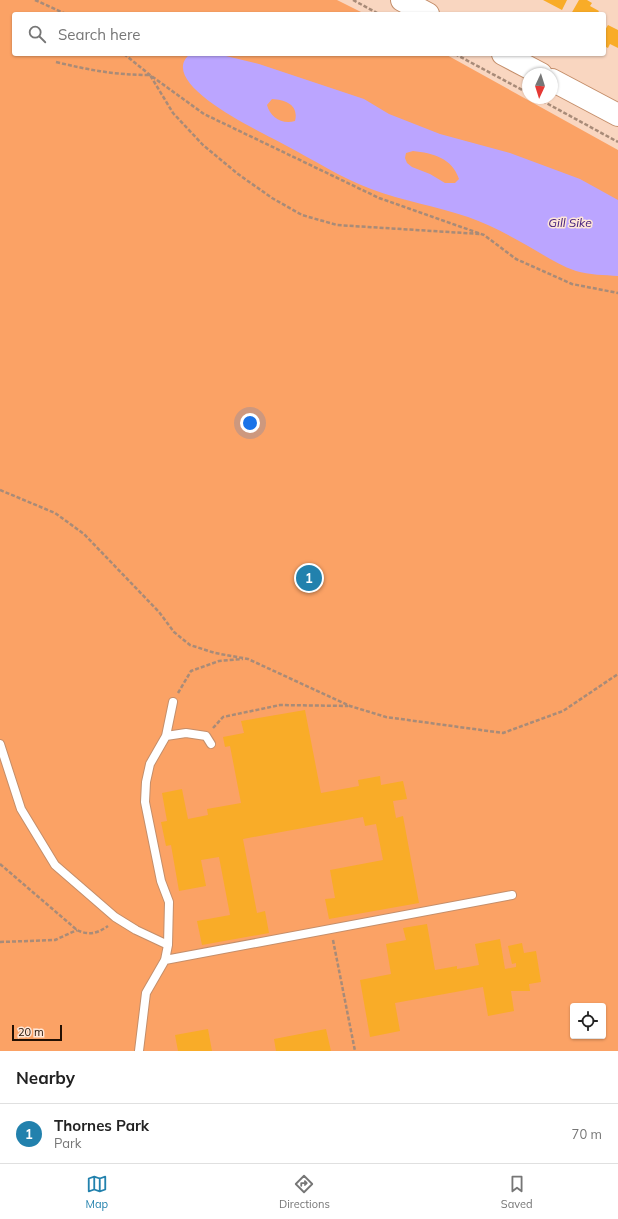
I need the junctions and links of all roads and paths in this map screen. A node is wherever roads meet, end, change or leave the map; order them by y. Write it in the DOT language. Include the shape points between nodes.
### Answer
graph roads {
  1 [pos="35,0"];
  2 [pos="353,0"];
  3 [pos="402,0"];
  4 [pos="62,12"];
  5 [pos="375,12"];
  6 [pos="424,12"];
  7 [pos="126,56"];
  8 [pos="459,56"];
  9 [pos="507,56"];
  10 [pos="56,62"];
  11 [pos="530,68"];
  12 [pos="150,75"];
  13 [pos="558,83"];
  14 [pos="522,90"];
  15 [pos="548,104"];
  16 [pos="618,115"];
  17 [pos="618,142"];
  18 [pos="484,235"];
  19 [pos="618,293"];
  20 [pos="0,490"];
  21 [pos="248,659"];
  22 [pos="618,674"];
  23 [pos="173,702"];
  24 [pos="350,706"];
  25 [pos="166,736"];
  26 [pos="206,736"];
  27 [pos="0,744"];
  28 [pos="211,744"];
  29 [pos="0,864"];
  30 [pos="512,894"];
  31 [pos="115,917"];
  32 [pos="331,929"];
  33 [pos="77,930"];
  34 [pos="0,942"];
  35 [pos="168,945"];
  36 [pos="165,960"];
  37 [pos="139,1051"];
  38 [pos="355,1051"];
  1 -- 4 [label="path"];
  2 -- 5 [label="path"];
  3 -- 6 [label="main road"];
  7 -- 12 [label="path"];
  8 -- 14 [label="path"];
  9 -- 11 [label="main road"];
  10 -- 12 [label="path" via="117,75"];
  12 -- 18 [label="path" via="204,114 379,198"];
  12 -- 18 [label="path" via="173,113 203,145 255,186 302,215 337,225"];
  13 -- 16 [label="main road"];
  15 -- 17 [label="path"];
  18 -- 19 [label="path" via="516,259 572,284"];
  20 -- 21 [label="path" via="55,513 84,534 160,612 174,632 190,645"];
  21 -- 23 [label="path" via="219,661 191,671"];
  21 -- 24 [label="path"];
  22 -- 24 [label="path" via="562,711 503,733 386,718"];
  23 -- 25 [label="lane"];
  24 -- 26 [label="path" via="280,705 223,717"];
  25 -- 26 [label="lane" via="186,733"];
  25 -- 35 [label="lane" via="150,764 145,802 161,881 169,902"];
  26 -- 28 [label="lane"];
  27 -- 31 [label="lane" via="21,808 55,864"];
  29 -- 33 [label="path"];
  30 -- 32 [label="lane"];
  31 -- 33 [label="path" via="109,925 94,934 84,934"];
  31 -- 35 [label="lane"];
  32 -- 36 [label="lane"];
  32 -- 38 [label="path"];
  33 -- 34 [label="path" via="55,940"];
  35 -- 36 [label="lane"];
  36 -- 37 [label="lane" via="146,993"];
}
